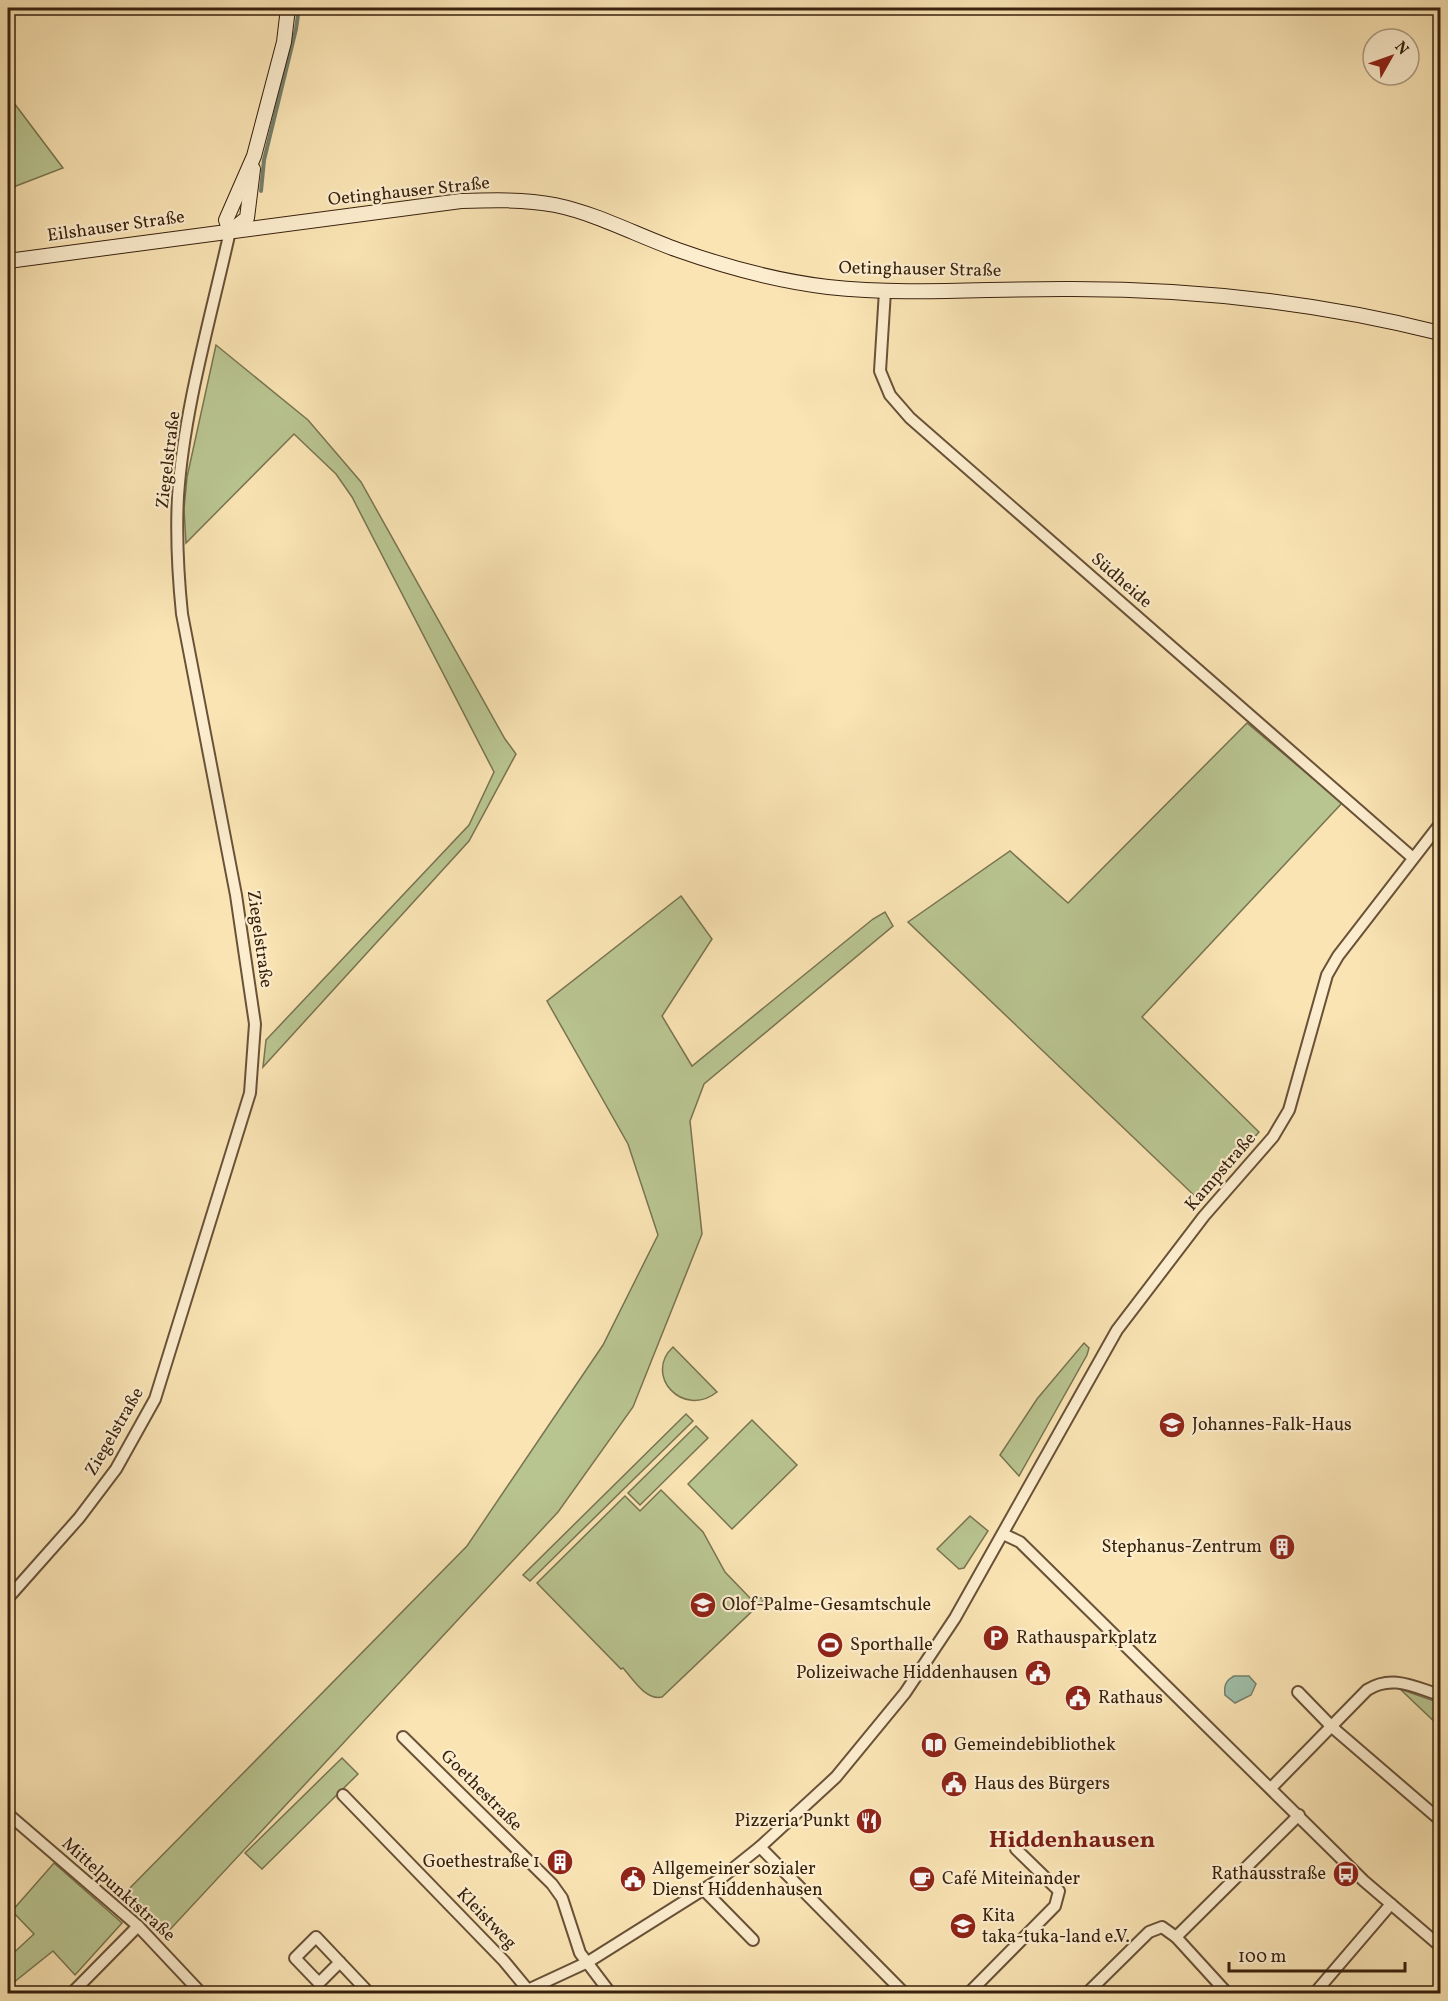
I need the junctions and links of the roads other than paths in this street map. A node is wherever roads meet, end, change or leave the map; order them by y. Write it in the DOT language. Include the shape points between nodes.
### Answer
graph roads {
  1 [pos="288,8"];
  2 [pos="230,231"];
  3 [pos="8,261"];
  4 [pos="885,291"];
  5 [pos="1440,333"];
  6 [pos="1440,824"];
  7 [pos="1413,858"];
  8 [pos="1003,1534"];
  9 [pos="8,1598"];
  10 [pos="1298,1692"];
  11 [pos="1440,1695"];
  12 [pos="1332,1727"];
  13 [pos="403,1737"];
  14 [pos="1271,1788"];
  15 [pos="343,1795"];
  16 [pos="8,1814"];
  17 [pos="1299,1815"];
  18 [pos="1440,1820"];
  19 [pos="760,1847"];
  20 [pos="1016,1849"];
  21 [pos="703,1889"];
  22 [pos="1391,1904"];
  23 [pos="138,1926"];
  24 [pos="1176,1937"];
  25 [pos="753,1940"];
  26 [pos="1440,1946"];
  27 [pos="340,1962"];
  28 [pos="588,1962"];
  29 [pos="523,1992"];
  30 [pos="71,1994"];
  31 [pos="202,1994"];
  32 [pos="370,1994"];
  33 [pos="611,1994"];
  34 [pos="905,1994"];
  35 [pos="968,1994"];
  36 [pos="1086,1994"];
  37 [pos="1228,1994"];
  38 [pos="1314,1994"];
  1 -- 2 [label="street" via="284,42 254,156 226,220"];
  2 -- 3 [label="street, Eilshauser Straße"];
  2 -- 4 [label="street, Oetinghauser Straße" via="460,201 553,205 603,219 677,250 741,270 828,287"];
  2 -- 9 [label="street, Ziegelstraße" via="188,427 178,495 178,578 236,895 255,1024 250,1093 155,1399 116,1469 79,1518"];
  4 -- 5 [label="street, Oetinghauser Straße" via="1168,291 1362,315"];
  4 -- 7 [label="street, Südheide" via="880,371 890,395 910,418"];
  6 -- 7 [label="street, Kampstraße"];
  7 -- 8 [label="street, Kampstraße" via="1327,975 1284,1119 1117,1330"];
  8 -- 14 [label="street" via="1020,1542"];
  8 -- 19 [label="street, Kampstraße" via="956,1618 911,1686 836,1777"];
  10 -- 12 [label="street"];
  11 -- 12 [label="street" via="1387,1680 1367,1690"];
  12 -- 14 [label="street"];
  12 -- 18 [label="street"];
  13 -- 28 [label="street, Goethestraße" via="552,1884 562,1898 580,1953"];
  14 -- 17 [label="street"];
  15 -- 29 [label="street, Kleistweg" via="504,1961"];
  16 -- 23 [label="street, Mittelpunktstraße"];
  17 -- 22 [label="street"];
  17 -- 24 [label="street"];
  19 -- 21 [label="street, Kampstraße"];
  19 -- 34 [label="street"];
  20 -- 35 [label="street" via="1059,1892 1055,1906"];
  21 -- 25 [label="street"];
  21 -- 28 [label="street, Kampstraße"];
  22 -- 26 [label="street"];
  22 -- 38 [label="street"];
  23 -- 30 [label="street"];
  23 -- 31 [label="street, Mittelpunktstraße"];
  24 -- 36 [label="street" via="1162,1927 1149,1932"];
  24 -- 37 [label="street"];
  27 -- 32 [label="street"];
  28 -- 29 [label="street, Kampstraße"];
  28 -- 33 [label="street, Goethestraße"];
}
